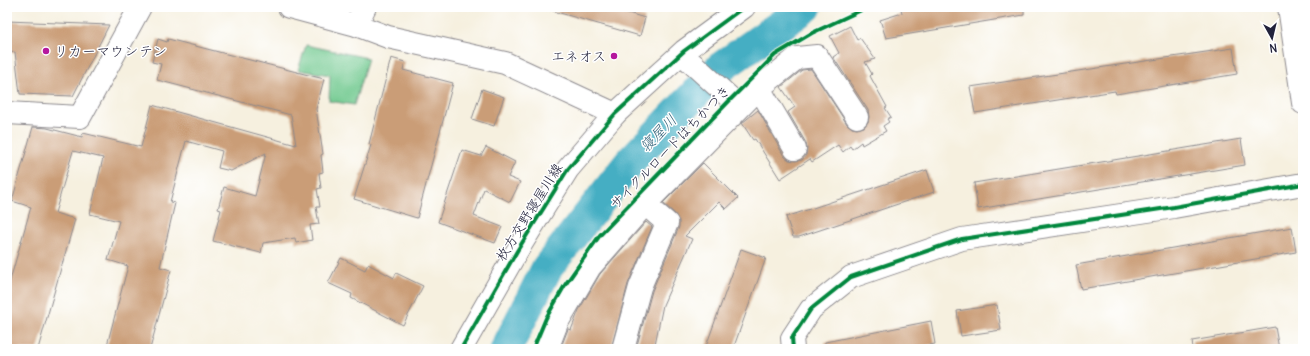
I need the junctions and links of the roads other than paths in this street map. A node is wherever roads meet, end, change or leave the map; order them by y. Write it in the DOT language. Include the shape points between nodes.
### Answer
graph roads {
  1 [pos="140,7"];
  2 [pos="289,7"];
  3 [pos="744,7"];
  4 [pos="1289,7"];
  5 [pos="361,16"];
  6 [pos="682,54"];
  7 [pos="759,88"];
  8 [pos="733,101"];
  9 [pos="1303,103"];
  10 [pos="7,113"];
  11 [pos="615,114"];
  12 [pos="857,117"];
  13 [pos="795,149"];
  14 [pos="1303,184"];
  15 [pos="645,204"];
  16 [pos="461,349"];
  17 [pos="547,349"];
  18 [pos="623,349"];
  19 [pos="793,349"];
  1 -- 10 [label="street" via="80,117"];
  2 -- 5 [label="street"];
  3 -- 6 [label="street, 枚方交野寝屋川線"];
  4 -- 9 [label="street"];
  5 -- 11 [label="street" via="388,37 505,63"];
  6 -- 8 [label="street"];
  6 -- 11 [label="street, 枚方交野寝屋川線"];
  7 -- 8 [label="street"];
  7 -- 12 [label="street" via="797,58 817,56"];
  7 -- 13 [label="street"];
  8 -- 15 [label="street"];
  11 -- 16 [label="street, 枚方交野寝屋川線" via="568,169"];
  14 -- 19 [label="street" via="1174,208 962,239 850,277 811,309 792,338"];
  15 -- 17 [label="street" via="590,266 557,323"];
  15 -- 18 [label="street" via="667,223 640,287"];
}
